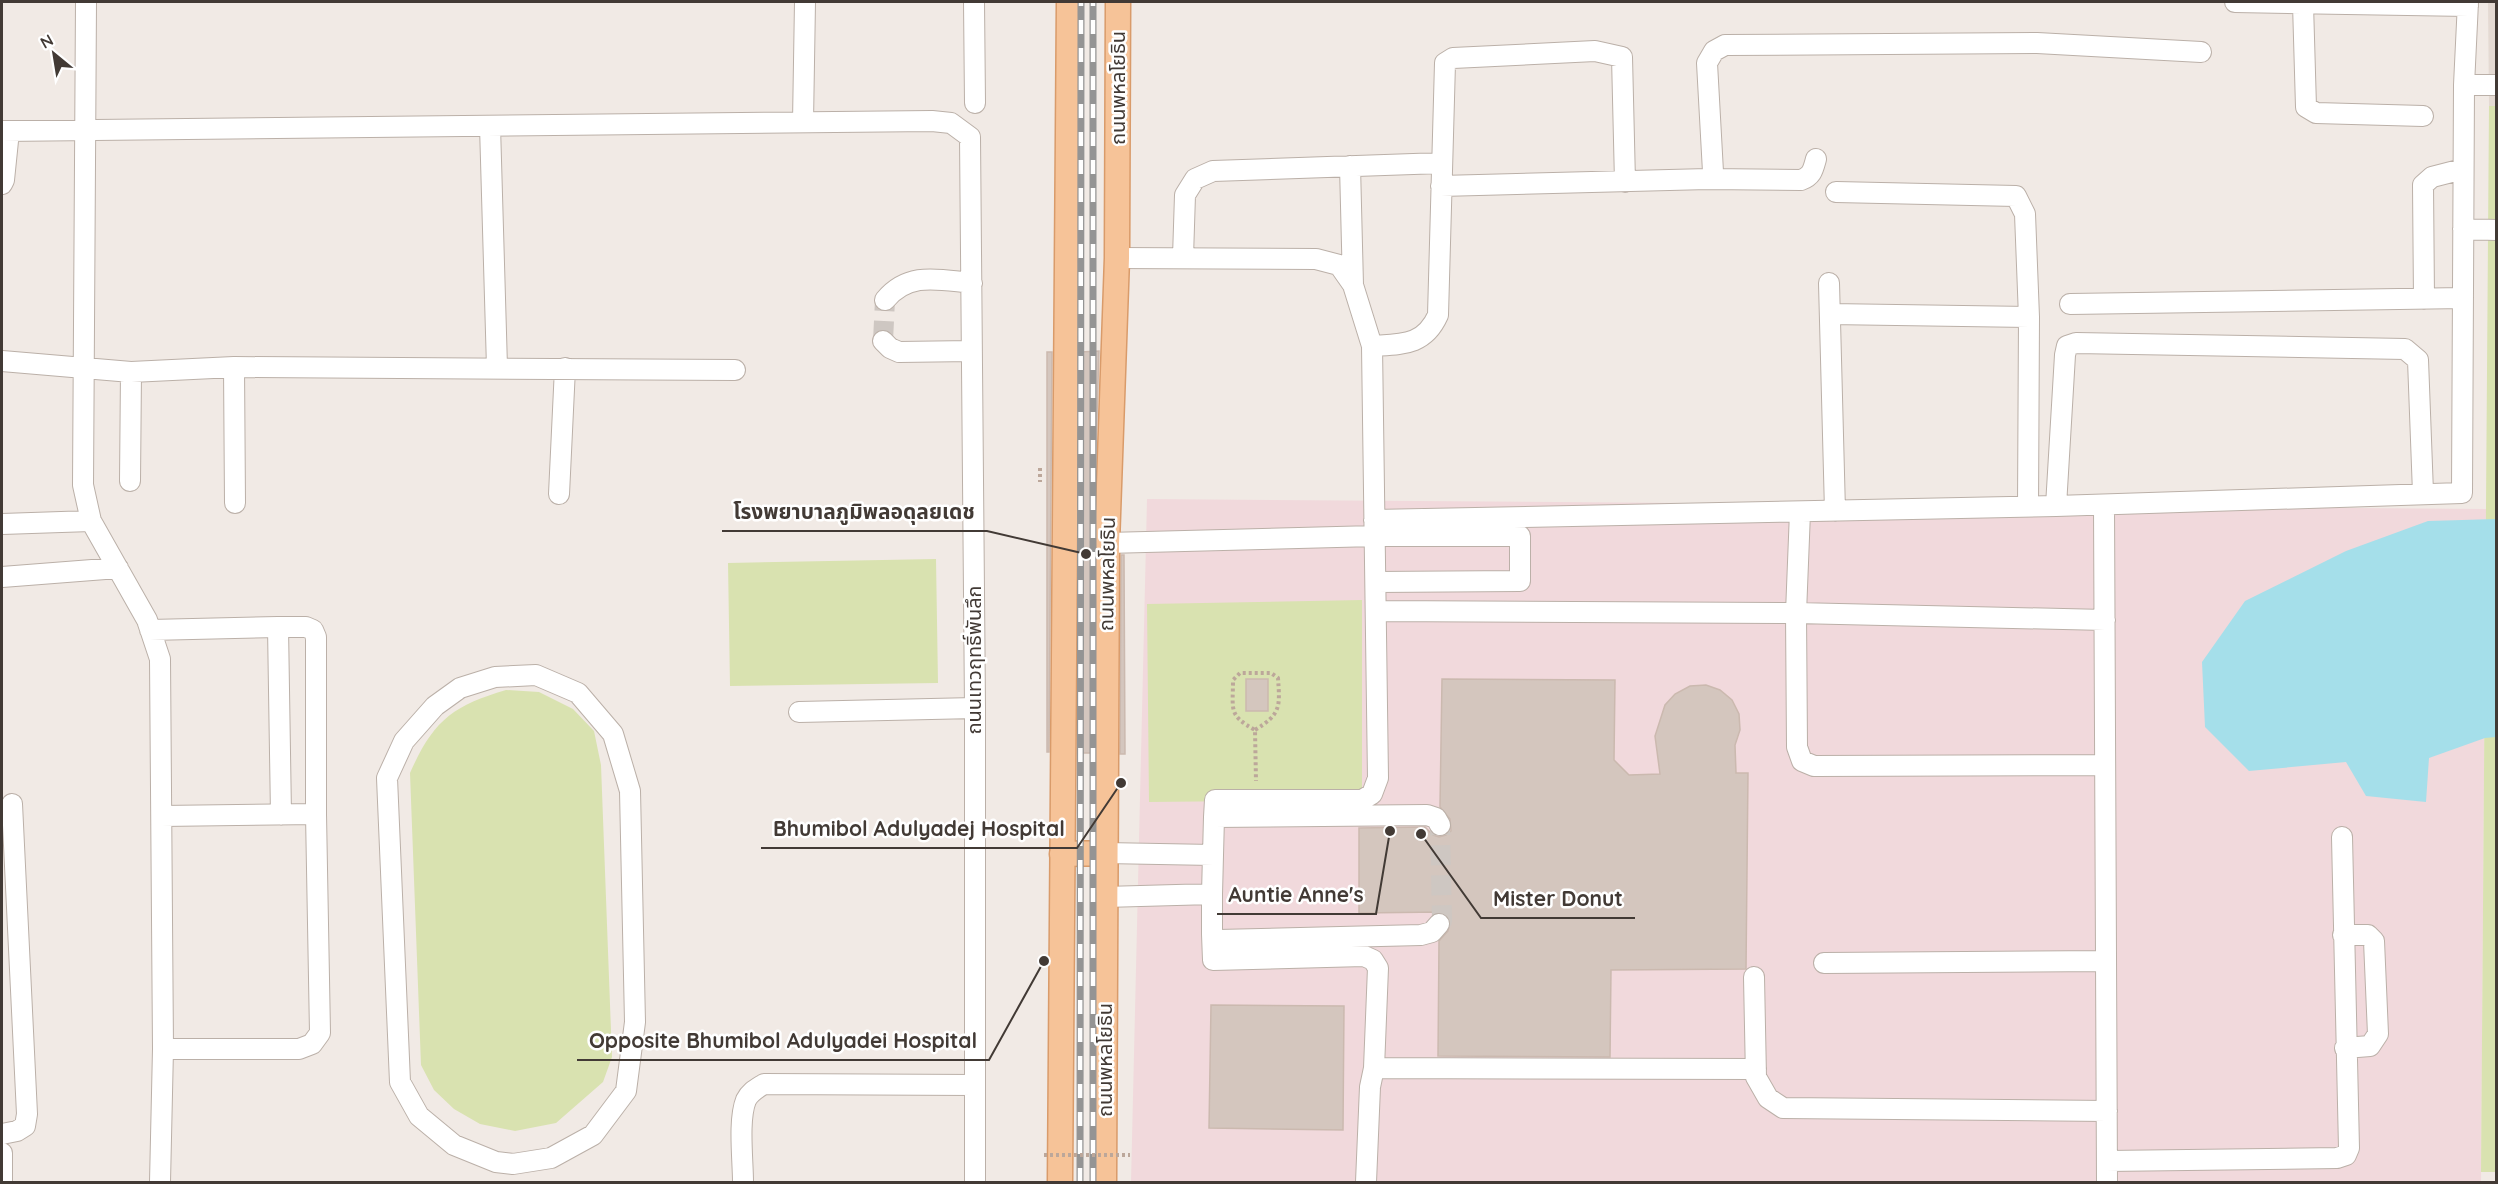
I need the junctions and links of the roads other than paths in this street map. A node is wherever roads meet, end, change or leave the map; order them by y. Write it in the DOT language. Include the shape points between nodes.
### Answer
graph roads {
  1 [pos="86,2"];
  2 [pos="805,2"];
  3 [pos="974,2"];
  4 [pos="1069,2"];
  5 [pos="1118,2"];
  6 [pos="2235,2"];
  7 [pos="2406,3"];
  8 [pos="2303,4"];
  9 [pos="2468,4"];
  10 [pos="2201,52"];
  11 [pos="2464,85"];
  12 [pos="2496,85"];
  13 [pos="975,103"];
  14 [pos="2423,116"];
  15 [pos="803,122"];
  16 [pos="490,126"];
  17 [pos="86,130"];
  18 [pos="5,131"];
  19 [pos="1816,159"];
  20 [pos="1442,163"];
  21 [pos="1350,166"];
  22 [pos="2463,169"];
  23 [pos="1708,179"];
  24 [pos="1624,182"];
  25 [pos="2,184"];
  26 [pos="1441,186"];
  27 [pos="1836,192"];
  28 [pos="2463,229"];
  29 [pos="2496,230"];
  30 [pos="1183,257"];
  31 [pos="1117,258"];
  32 [pos="972,283"];
  33 [pos="1829,283"];
  34 [pos="1353,285"];
  35 [pos="2424,298"];
  36 [pos="2463,298"];
  37 [pos="885,300"];
  38 [pos="2070,304"];
  39 [pos="1830,314"];
  40 [pos="2029,317"];
  41 [pos="883,341"];
  42 [pos="1372,346"];
  43 [pos="971,351"];
  44 [pos="2,361"];
  45 [pos="234,367"];
  46 [pos="497,367"];
  47 [pos="565,368"];
  48 [pos="84,369"];
  49 [pos="735,370"];
  50 [pos="131,372"];
  51 [pos="130,481"];
  52 [pos="2423,493"];
  53 [pos="559,494"];
  54 [pos="235,503"];
  55 [pos="2104,505"];
  56 [pos="2028,506"];
  57 [pos="2056,506"];
  58 [pos="1835,511"];
  59 [pos="1800,512"];
  60 [pos="91,520"];
  61 [pos="2,524"];
  62 [pos="1374,528"];
  63 [pos="1107,543"];
  64 [pos="118,568"];
  65 [pos="2,577"];
  66 [pos="1376,582"];
  67 [pos="1376,611"];
  68 [pos="1796,613"];
  69 [pos="2104,620"];
  70 [pos="278,627"];
  71 [pos="150,630"];
  72 [pos="975,708"];
  73 [pos="799,712"];
  74 [pos="2105,765"];
  75 [pos="12,804"];
  76 [pos="316,814"];
  77 [pos="281,815"];
  78 [pos="162,816"];
  79 [pos="1214,817"];
  80 [pos="1440,825"];
  81 [pos="2342,837"];
  82 [pos="1106,853"];
  83 [pos="1062,854"];
  84 [pos="1213,855"];
  85 [pos="1212,894"];
  86 [pos="1106,897"];
  87 [pos="1439,924"];
  88 [pos="1212,934"];
  89 [pos="2343,935"];
  90 [pos="2106,962"];
  91 [pos="1824,963"];
  92 [pos="1754,977"];
  93 [pos="2345,1048"];
  94 [pos="163,1049"];
  95 [pos="1374,1068"];
  96 [pos="1756,1070"];
  97 [pos="975,1085"];
  98 [pos="2107,1111"];
  99 [pos="2,1134"];
  100 [pos="2,1154"];
  101 [pos="2107,1161"];
  102 [pos="513,1173"];
  103 [pos="2,1182"];
  104 [pos="160,1182"];
  105 [pos="743,1182"];
  106 [pos="975,1182"];
  107 [pos="1060,1182"];
  108 [pos="1104,1182"];
  109 [pos="1366,1182"];
  110 [pos="2107,1182"];
  1 -- 17 [label="street"];
  2 -- 15 [label="street"];
  3 -- 13 [label="street"];
  4 -- 83 [label="main road"];
  5 -- 31 [label="main road, ถนนพหลโยธิน"];
  6 -- 8 [label="street"];
  7 -- 8 [label="street"];
  7 -- 9 [label="street"];
  8 -- 14 [label="street" via="2306,107 2316,113"];
  9 -- 11 [label="street"];
  10 -- 23 [label="street" via="2037,43 1725,45 1714,51 1707,63 1713,172"];
  11 -- 12 [label="street"];
  11 -- 22 [label="street"];
  15 -- 16 [label="street"];
  15 -- 32 [label="street, ถนนเทวฤทธิ์พันลึก" via="932,121 951,123 970,137"];
  16 -- 17 [label="street"];
  16 -- 46 [label="street"];
  17 -- 18 [label="street"];
  17 -- 48 [label="street"];
  18 -- 25 [label="street"];
  19 -- 23 [label="street" via="1809,177 1801,180"];
  20 -- 21 [label="street"];
  20 -- 24 [label="street" via="1444,63 1453,58 1595,51 1622,57"];
  20 -- 26 [label="street"];
  21 -- 30 [label="street" via="1213,171 1195,179 1185,195"];
  21 -- 34 [label="street"];
  22 -- 28 [label="street"];
  22 -- 35 [label="street" via="2432,177 2423,186"];
  23 -- 24 [label="street"];
  24 -- 26 [label="street"];
  26 -- 42 [label="street" via="1438,315 1431,331 1407,344"];
  27 -- 40 [label="street" via="2016,196 2025,214"];
  28 -- 29 [label="street"];
  28 -- 36 [label="street"];
  30 -- 31 [label="street"];
  30 -- 34 [label="street" via="1316,259 1339,265"];
  31 -- 63 [label="main road, ถนนพหลโยธิน"];
  32 -- 37 [label="street" via="919,279 896,287"];
  32 -- 43 [label="street, ถนนเทวฤทธิ์พันลึก"];
  33 -- 39 [label="street"];
  34 -- 42 [label="street"];
  35 -- 36 [label="street"];
  35 -- 38 [label="street"];
  36 -- 52 [label="street" via="2462,493"];
  39 -- 40 [label="street"];
  39 -- 58 [label="street"];
  40 -- 56 [label="street"];
  41 -- 43 [label="street" via="899,352"];
  42 -- 62 [label="street"];
  43 -- 72 [label="street, ถนนเทวฤทธิ์พันลึก"];
  44 -- 48 [label="street"];
  45 -- 46 [label="street"];
  45 -- 50 [label="street"];
  45 -- 54 [label="street"];
  46 -- 47 [label="street"];
  47 -- 49 [label="street"];
  47 -- 53 [label="street"];
  48 -- 50 [label="street"];
  48 -- 60 [label="street" via="83,485"];
  50 -- 51 [label="street"];
  52 -- 55 [label="street"];
  52 -- 57 [label="street" via="2418,360 2405,349 2076,343 2067,346 2065,355"];
  55 -- 57 [label="street"];
  55 -- 69 [label="street"];
  56 -- 57 [label="street"];
  56 -- 58 [label="street"];
  58 -- 59 [label="street"];
  59 -- 62 [label="street" via="1553,518"];
  59 -- 68 [label="street"];
  60 -- 61 [label="street"];
  60 -- 64 [label="street"];
  62 -- 63 [label="street"];
  62 -- 66 [label="street"];
  62 -- 66 [label="street" via="1520,536 1520,581"];
  63 -- 82 [label="main road, ถนนพหลโยธิน"];
  64 -- 65 [label="street"];
  64 -- 71 [label="street"];
  66 -- 67 [label="street"];
  67 -- 68 [label="street"];
  67 -- 79 [label="street" via="1378,778 1372,794 1362,800 1215,800"];
  68 -- 69 [label="street"];
  68 -- 74 [label="street" via="1797,747 1802,761 1814,766"];
  69 -- 74 [label="street"];
  70 -- 71 [label="street"];
  70 -- 76 [label="street" via="306,627 316,637"];
  70 -- 77 [label="street"];
  71 -- 78 [label="street" via="160,659"];
  72 -- 73 [label="street"];
  72 -- 97 [label="street, ถนนเทวฤทธิ์พันลึก"];
  74 -- 90 [label="street"];
  75 -- 99 [label="street" via="27,1114 25,1126"];
  76 -- 77 [label="street"];
  76 -- 94 [label="street" via="320,1033 312,1044 299,1049"];
  77 -- 78 [label="street"];
  78 -- 94 [label="street"];
  79 -- 80 [label="street" via="1428,814"];
  79 -- 84 [label="street"];
  81 -- 89 [label="street"];
  82 -- 83 [label="main road"];
  82 -- 84 [label="street"];
  82 -- 86 [label="main road, ถนนพหลโยธิน"];
  83 -- 107 [label="main road"];
  84 -- 85 [label="street"];
  85 -- 86 [label="street"];
  85 -- 88 [label="street"];
  86 -- 108 [label="main road, ถนนพหลโยธิน"];
  87 -- 88 [label="street" via="1432,932 1421,935 1218,940"];
  88 -- 95 [label="street" via="1213,960 1364,956 1373,960 1378,968"];
  89 -- 93 [label="street"];
  89 -- 93 [label="street" via="2368,935 2374,941 2378,1034 2370,1046"];
  90 -- 91 [label="street"];
  90 -- 98 [label="street"];
  92 -- 96 [label="street"];
  93 -- 101 [label="street" via="2349,1148 2346,1155"];
  94 -- 104 [label="street"];
  95 -- 96 [label="street"];
  95 -- 109 [label="street"];
  96 -- 98 [label="street" via="1768,1098 1783,1108"];
  97 -- 105 [label="street" via="764,1084 753,1091 743,1111"];
  97 -- 106 [label="street, ถนนเทวฤทธิ์พันลึก"];
  98 -- 101 [label="street"];
  100 -- 103 [label="street"];
  101 -- 110 [label="street"];
  102 -- 102 [label="street" via="593,1135 626,1091 635,1022 630,791 613,734 578,693 536,675 495,677 460,688 435,706 404,741 387,778 400,1082 419,1116 454,1145"];
}
